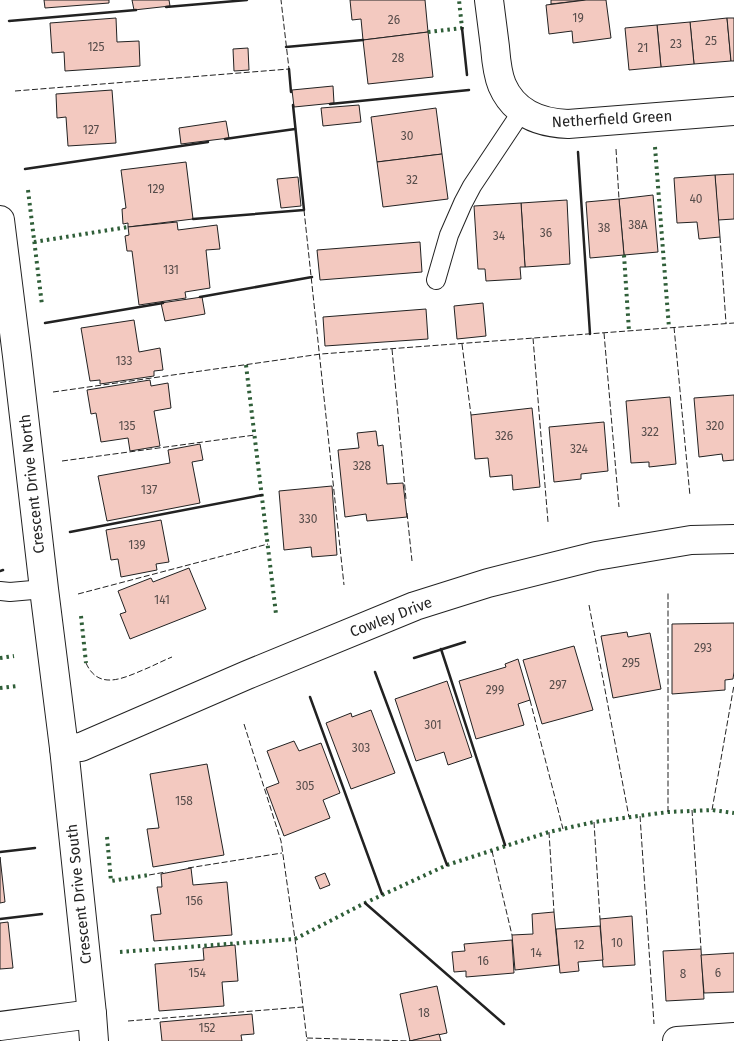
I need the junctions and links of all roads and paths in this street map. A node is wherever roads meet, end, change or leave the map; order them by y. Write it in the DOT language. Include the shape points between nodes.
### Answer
graph roads {
  1 [pos="489,0"];
  2 [pos="522,110"];
  3 [pos="734,111"];
  4 [pos="0,220"];
  5 [pos="436,280"];
  6 [pos="734,539"];
  7 [pos="44,589"];
  8 [pos="0,591"];
  9 [pos="64,748"];
  10 [pos="92,1014"];
  11 [pos="0,1026"];
  12 [pos="734,1037"];
  13 [pos="94,1041"];
  14 [pos="676,1041"];
  1 -- 2 [label="street, Netherfield Green" via="501,84 513,103"];
  2 -- 3 [label="street, Netherfield Green" via="543,122 562,124"];
  2 -- 5 [label="lane" via="463,203"];
  4 -- 7 [label="street, Crescent Drive North"];
  6 -- 9 [label="street, Cowley Drive" via="691,540 596,556 442,597 269,665 81,747"];
  7 -- 8 [label="lane"];
  7 -- 9 [label="street, Crescent Drive North"];
  9 -- 10 [label="street, Crescent Drive South"];
  10 -- 11 [label="street"];
  10 -- 13 [label="street, Crescent Drive South"];
  12 -- 14 [label="street"];
}
